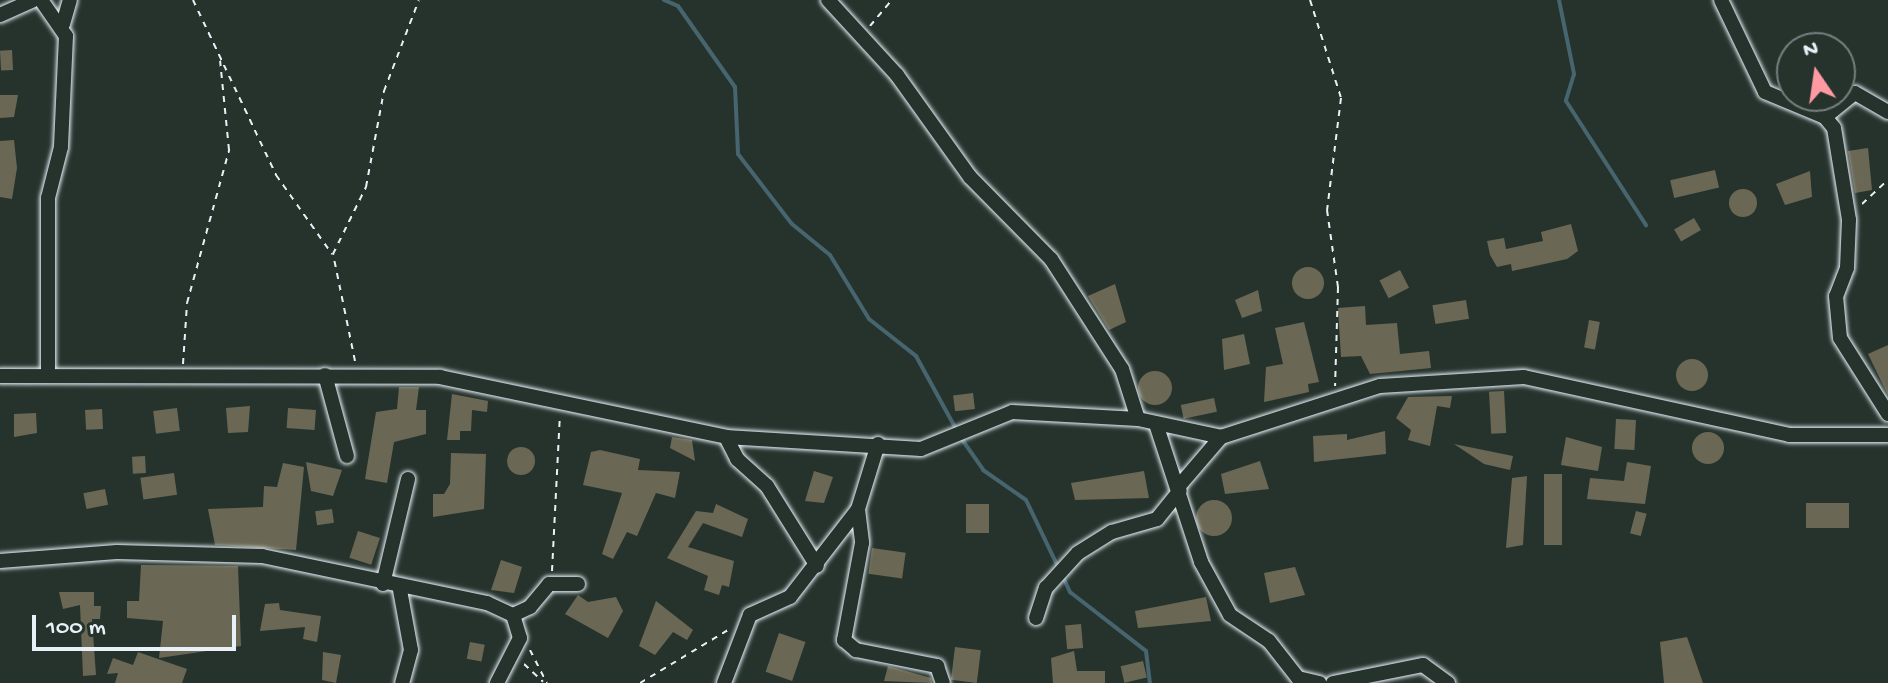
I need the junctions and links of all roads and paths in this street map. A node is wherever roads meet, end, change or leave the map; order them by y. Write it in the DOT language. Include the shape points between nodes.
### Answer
graph roads {
  1 [pos="33,0"];
  2 [pos="41,0"];
  3 [pos="70,0"];
  4 [pos="193,0"];
  5 [pos="419,0"];
  6 [pos="828,0"];
  7 [pos="892,0"];
  8 [pos="1310,0"];
  9 [pos="1721,0"];
  10 [pos="0,15"];
  11 [pos="63,24"];
  12 [pos="861,35"];
  13 [pos="220,60"];
  14 [pos="1888,112"];
  15 [pos="1825,117"];
  16 [pos="1888,180"];
  17 [pos="1849,220"];
  18 [pos="333,254"];
  19 [pos="358,374"];
  20 [pos="325,375"];
  21 [pos="0,376"];
  22 [pos="48,376"];
  23 [pos="182,377"];
  24 [pos="557,399"];
  25 [pos="1333,400"];
  26 [pos="1888,414"];
  27 [pos="1138,419"];
  28 [pos="1157,427"];
  29 [pos="1888,435"];
  30 [pos="726,437"];
  31 [pos="1221,437"];
  32 [pos="878,444"];
  33 [pos="347,456"];
  34 [pos="408,479"];
  35 [pos="1180,488"];
  36 [pos="858,509"];
  37 [pos="0,561"];
  38 [pos="817,566"];
  39 [pos="383,584"];
  40 [pos="549,584"];
  41 [pos="578,584"];
  42 [pos="400,590"];
  43 [pos="513,615"];
  44 [pos="750,615"];
  45 [pos="1036,618"];
  46 [pos="521,644"];
  47 [pos="1299,681"];
  48 [pos="402,683"];
  49 [pos="497,683"];
  50 [pos="545,683"];
  51 [pos="640,683"];
  52 [pos="724,683"];
  53 [pos="943,683"];
  54 [pos="1319,683"];
  55 [pos="1333,683"];
  56 [pos="1448,683"];
  1 -- 10 [label="street"];
  2 -- 11 [label="street"];
  3 -- 11 [label="street"];
  4 -- 13 [label="path"];
  5 -- 18 [label="path" via="414,30 384,91 366,187"];
  6 -- 12 [label="street"];
  7 -- 12 [label="path"];
  8 -- 25 [label="path" via="1341,98 1327,210 1338,287"];
  9 -- 15 [label="street" via="1765,92"];
  11 -- 22 [label="street" via="61,147 48,198"];
  12 -- 27 [label="street" via="970,177 1070,284 1122,369"];
  13 -- 18 [label="path" via="276,175"];
  13 -- 23 [label="path" via="229,150 187,303"];
  14 -- 15 [label="street" via="1855,93"];
  15 -- 17 [label="street" via="1834,128"];
  16 -- 17 [label="path"];
  17 -- 26 [label="street" via="1847,268 1836,296 1840,338"];
  18 -- 19 [label="path"];
  19 -- 20 [label="street"];
  19 -- 24 [label="street" via="464,380"];
  20 -- 23 [label="street"];
  20 -- 33 [label="street"];
  21 -- 22 [label="street"];
  22 -- 23 [label="street"];
  24 -- 30 [label="street"];
  24 -- 40 [label="path" via="561,490"];
  25 -- 29 [label="street" via="1380,386 1524,377 1789,435"];
  25 -- 31 [label="street"];
  27 -- 28 [label="street"];
  27 -- 32 [label="street" via="1012,412 986,418 941,445"];
  28 -- 31 [label="street"];
  28 -- 35 [label="street"];
  30 -- 32 [label="street"];
  30 -- 38 [label="street" via="737,459 767,486"];
  31 -- 35 [label="street"];
  32 -- 36 [label="street"];
  34 -- 39 [label="street"];
  35 -- 45 [label="street" via="1157,519 1112,532 1078,553 1046,588"];
  35 -- 47 [label="street" via="1201,562 1230,615 1269,641"];
  36 -- 38 [label="street"];
  36 -- 53 [label="street" via="862,543 844,640 856,650 937,666"];
  37 -- 39 [label="street" via="117,552 262,556"];
  38 -- 44 [label="street" via="790,597"];
  39 -- 42 [label="street"];
  40 -- 41 [label="street"];
  40 -- 43 [label="street" via="530,607"];
  42 -- 43 [label="street" via="487,603"];
  42 -- 48 [label="street" via="411,650"];
  43 -- 46 [label="street"];
  44 -- 51 [label="path"];
  44 -- 52 [label="street"];
  46 -- 49 [label="street"];
  46 -- 50 [label="path" via="541,663"];
  46 -- 50 [label="path" via="524,665"];
  47 -- 54 [label="street"];
  55 -- 56 [label="street" via="1423,665"];
}
